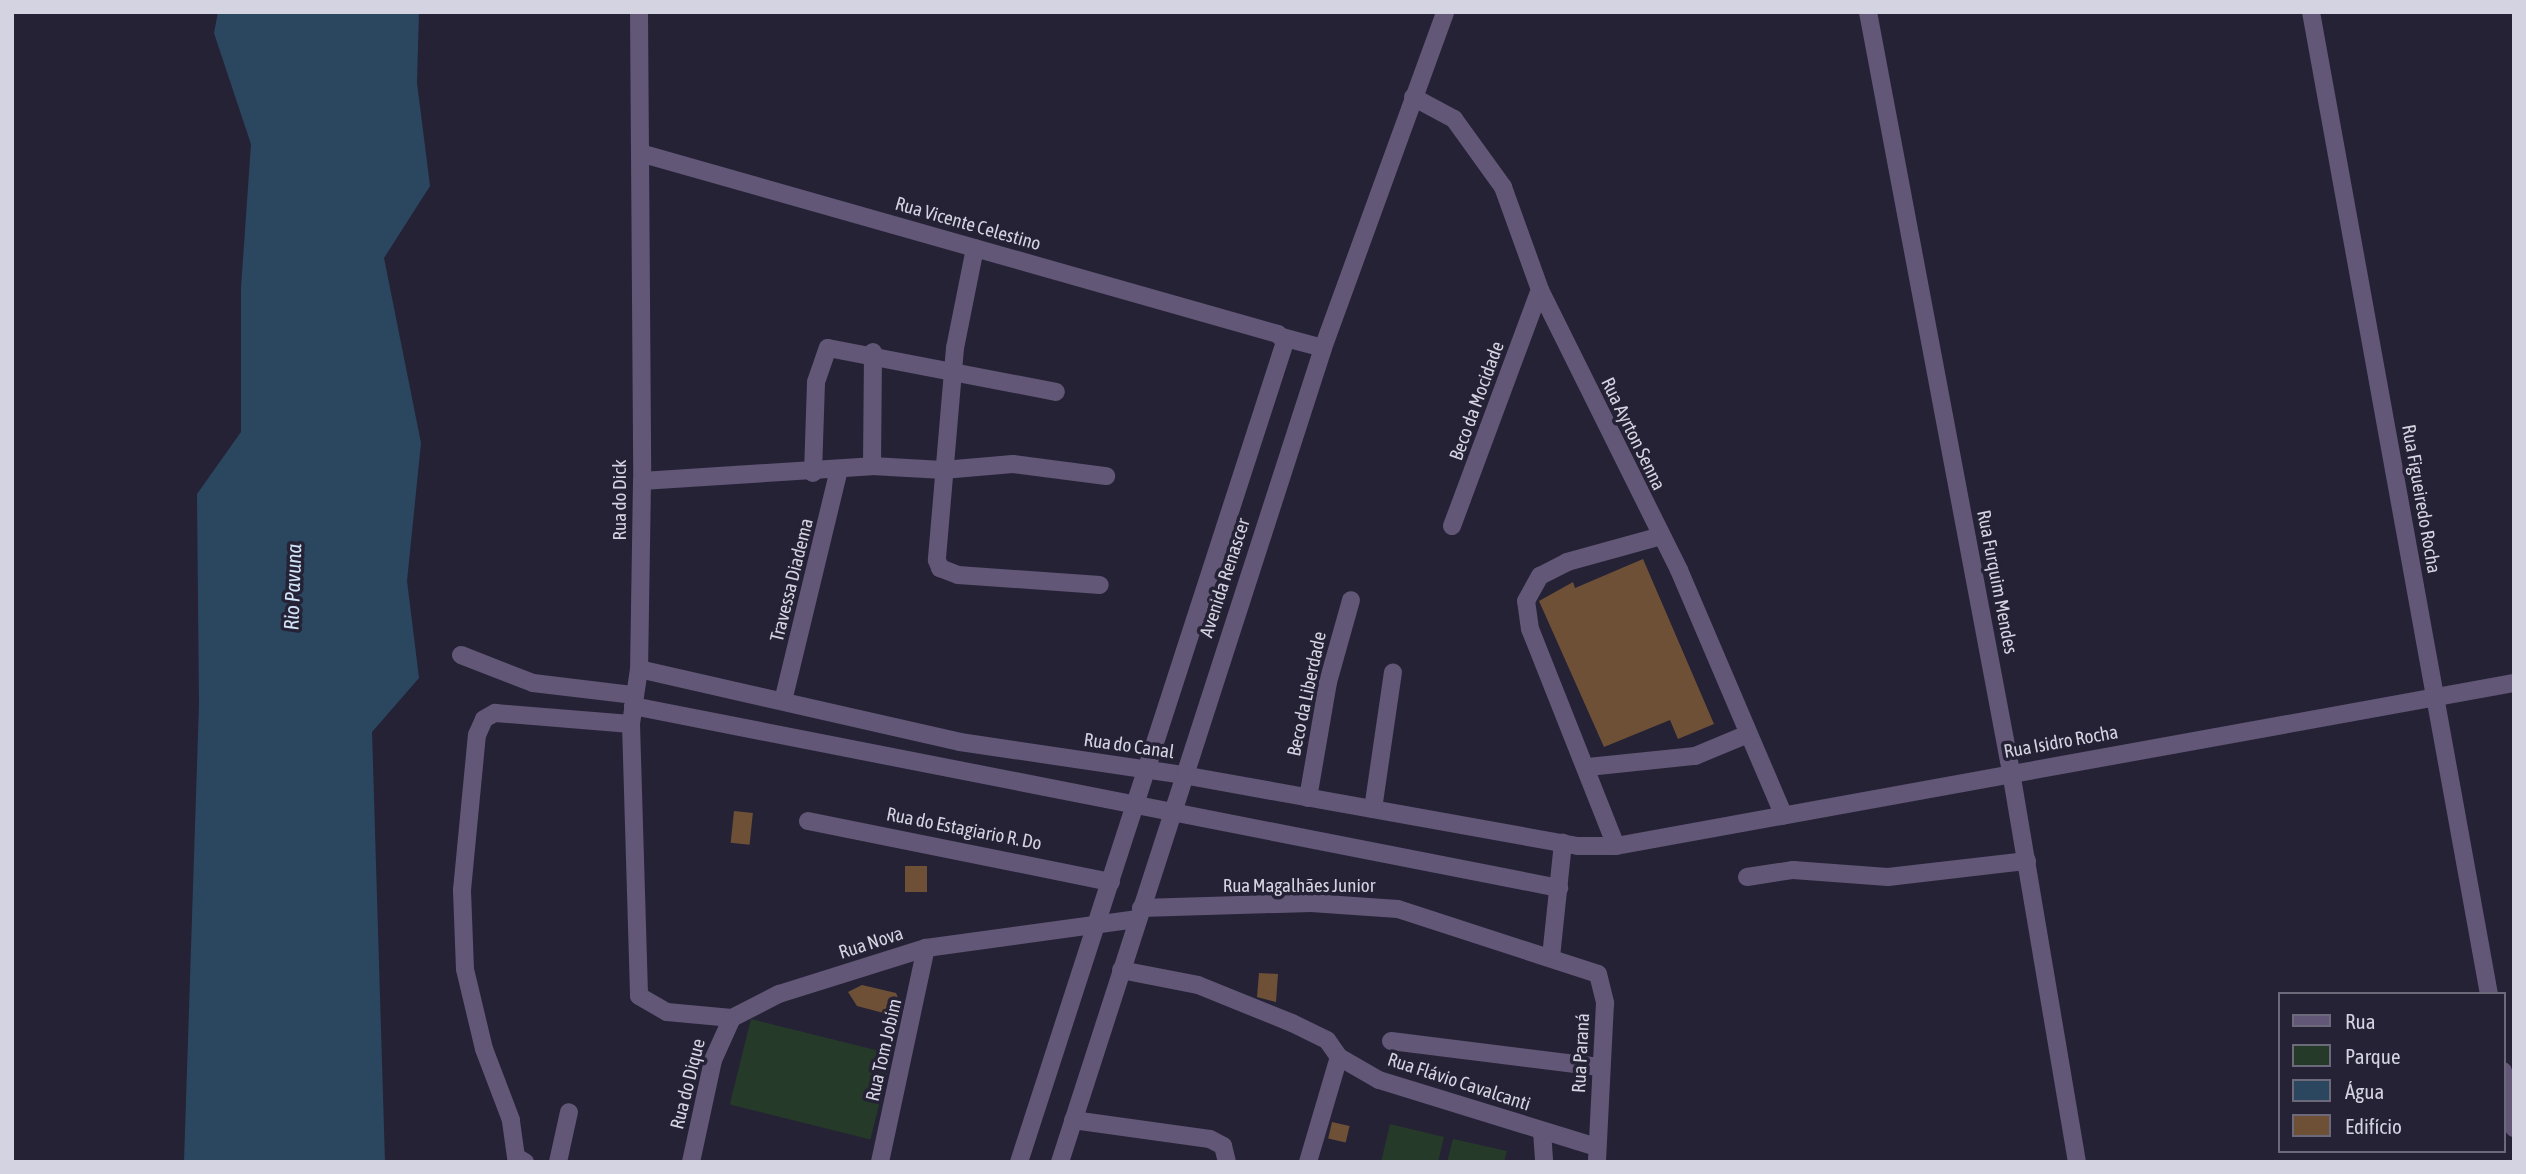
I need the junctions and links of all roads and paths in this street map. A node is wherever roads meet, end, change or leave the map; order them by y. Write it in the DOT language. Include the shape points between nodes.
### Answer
graph roads {
  1 [pos="639,12"];
  2 [pos="1445,12"];
  3 [pos="1868,12"];
  4 [pos="2311,12"];
  5 [pos="1413,97"];
  6 [pos="640,153"];
  7 [pos="975,248"];
  8 [pos="1540,290"];
  9 [pos="1283,337"];
  10 [pos="1323,348"];
  11 [pos="873,352"];
  12 [pos="953,370"];
  13 [pos="1056,392"];
  14 [pos="872,466"];
  15 [pos="839,469"];
  16 [pos="943,470"];
  17 [pos="813,472"];
  18 [pos="1106,476"];
  19 [pos="642,481"];
  20 [pos="1452,526"];
  21 [pos="1658,537"];
  22 [pos="1100,585"];
  23 [pos="1352,600"];
  24 [pos="461,655"];
  25 [pos="639,669"];
  26 [pos="1394,672"];
  27 [pos="2514,684"];
  28 [pos="2435,696"];
  29 [pos="783,701"];
  30 [pos="633,708"];
  31 [pos="1748,734"];
  32 [pos="1588,767"];
  33 [pos="1146,769"];
  34 [pos="2011,772"];
  35 [pos="1183,775"];
  36 [pos="1308,797"];
  37 [pos="1135,804"];
  38 [pos="1373,809"];
  39 [pos="1172,812"];
  40 [pos="1784,816"];
  41 [pos="808,821"];
  42 [pos="1563,843"];
  43 [pos="1616,846"];
  44 [pos="2027,861"];
  45 [pos="1747,877"];
  46 [pos="1111,882"];
  47 [pos="1559,888"];
  48 [pos="1140,914"];
  49 [pos="1097,924"];
  50 [pos="926,948"];
  51 [pos="1551,957"];
  52 [pos="1573,964"];
  53 [pos="1121,970"];
  54 [pos="2489,992"];
  55 [pos="732,1018"];
  56 [pos="1391,1041"];
  57 [pos="1339,1057"];
  58 [pos="1601,1067"];
  59 [pos="2505,1081"];
  60 [pos="569,1112"];
  61 [pos="1073,1121"];
  62 [pos="2514,1128"];
  63 [pos="1542,1130"];
  64 [pos="1597,1154"];
  65 [pos="519,1160"];
  66 [pos="558,1162"];
  67 [pos="691,1162"];
  68 [pos="880,1162"];
  69 [pos="1018,1162"];
  70 [pos="1060,1162"];
  71 [pos="1227,1162"];
  72 [pos="1308,1162"];
  73 [pos="1544,1162"];
  74 [pos="2077,1162"];
  1 -- 6 [label="street, Rua do Dick"];
  2 -- 5 [label="street, Avenida Renascer"];
  3 -- 34 [label="street, Rua Furquim Mendes"];
  4 -- 28 [label="street, Rua Figueiredo Rocha"];
  5 -- 8 [label="street, Rua Ayrton Senna" via="1454,119 1489,161"];
  5 -- 10 [label="street, Avenida Renascer"];
  6 -- 7 [label="street, Rua Vicente Celestino"];
  6 -- 19 [label="street, Rua do Dick"];
  7 -- 9 [label="street, Rua Vicente Celestino"];
  7 -- 12 [label="street"];
  8 -- 20 [label="street, Beco da Mocidade"];
  8 -- 21 [label="street, Rua Ayrton Senna"];
  9 -- 10 [label="street, Rua Vicente Celestino"];
  9 -- 33 [label="street, Avenida Renascer"];
  10 -- 35 [label="street, Avenida Renascer"];
  11 -- 12 [label="street"];
  11 -- 14 [label="street"];
  11 -- 17 [label="street" via="840,346 824,352 816,382"];
  12 -- 13 [label="street"];
  12 -- 16 [label="street"];
  14 -- 15 [label="street"];
  14 -- 16 [label="street"];
  15 -- 17 [label="street"];
  15 -- 29 [label="street, Travessa Diadema"];
  16 -- 18 [label="street" via="1013,464"];
  16 -- 22 [label="street" via="937,545 940,568 958,575"];
  17 -- 19 [label="street"];
  19 -- 25 [label="street, Rua do Dick"];
  21 -- 31 [label="street, Rua Ayrton Senna" via="1679,570"];
  21 -- 32 [label="street" via="1567,562 1541,576 1526,601 1530,629"];
  23 -- 36 [label="street, Beco da Liberdade" via="1328,682"];
  24 -- 30 [label="street" via="533,683"];
  25 -- 29 [label="street, Rua do Canal"];
  25 -- 30 [label="street, Rua do Dick"];
  26 -- 38 [label="street"];
  27 -- 28 [label="street, Rua Isidro Rocha"];
  28 -- 34 [label="street, Rua Isidro Rocha"];
  28 -- 54 [label="street, Rua Figueiredo Rocha"];
  29 -- 33 [label="street, Rua do Canal" via="960,742"];
  30 -- 37 [label="street"];
  30 -- 55 [label="street, Rua do Dick" via="639,996 653,1008"];
  30 -- 65 [label="street" via="495,713 484,719 477,735 462,890 465,969"];
  31 -- 32 [label="street" via="1695,756"];
  31 -- 40 [label="street, Rua Ayrton Senna"];
  32 -- 43 [label="street"];
  33 -- 35 [label="street, Rua do Canal"];
  33 -- 37 [label="street, Avenida Renascer"];
  34 -- 40 [label="street, Rua Isidro Rocha"];
  34 -- 44 [label="street, Rua Furquim Mendes"];
  35 -- 36 [label="street, Rua do Canal"];
  35 -- 39 [label="street, Avenida Renascer"];
  36 -- 38 [label="street, Rua do Canal"];
  37 -- 39 [label="street"];
  37 -- 46 [label="street, Avenida Renascer"];
  38 -- 42 [label="street, Rua do Canal"];
  39 -- 47 [label="street"];
  39 -- 48 [label="street, Avenida Renascer"];
  40 -- 43 [label="street, Rua Isidro Rocha"];
  41 -- 46 [label="street, Rua do Estagiario R. Do"];
  42 -- 43 [label="street, Rua do Canal"];
  42 -- 47 [label="street"];
  44 -- 45 [label="street" via="1888,877 1793,870"];
  44 -- 74 [label="street, Rua Furquim Mendes"];
  46 -- 49 [label="street, Avenida Renascer"];
  47 -- 51 [label="street"];
  48 -- 49 [label="street, Rua Nova"];
  48 -- 51 [label="street, Rua Magalhães Junior" via="1311,903 1398,909"];
  48 -- 53 [label="street, Avenida Renascer"];
  49 -- 50 [label="street, Rua Nova"];
  49 -- 69 [label="street, Avenida Renascer"];
  50 -- 55 [label="street, Rua Nova" via="779,994"];
  50 -- 68 [label="street, Rua Tom Jobim"];
  51 -- 52 [label="street, Rua Magalhães Junior"];
  52 -- 58 [label="street, Rua Paraná" via="1598,974 1603,987"];
  53 -- 57 [label="street, Rua Flávio Cavalcanti" via="1198,985 1327,1040"];
  53 -- 61 [label="street, Avenida Renascer"];
  55 -- 67 [label="street, Rua do Dique" via="713,1060"];
  56 -- 58 [label="street"];
  57 -- 63 [label="street, Rua Flávio Cavalcanti" via="1380,1080"];
  57 -- 72 [label="street"];
  58 -- 64 [label="street, Rua Paraná"];
  59 -- 62 [label="street"];
  60 -- 66 [label="street"];
  61 -- 70 [label="street, Avenida Renascer"];
  61 -- 71 [label="street" via="1210,1139 1223,1146"];
  63 -- 64 [label="street, Rua Flávio Cavalcanti"];
  63 -- 73 [label="street"];
}
